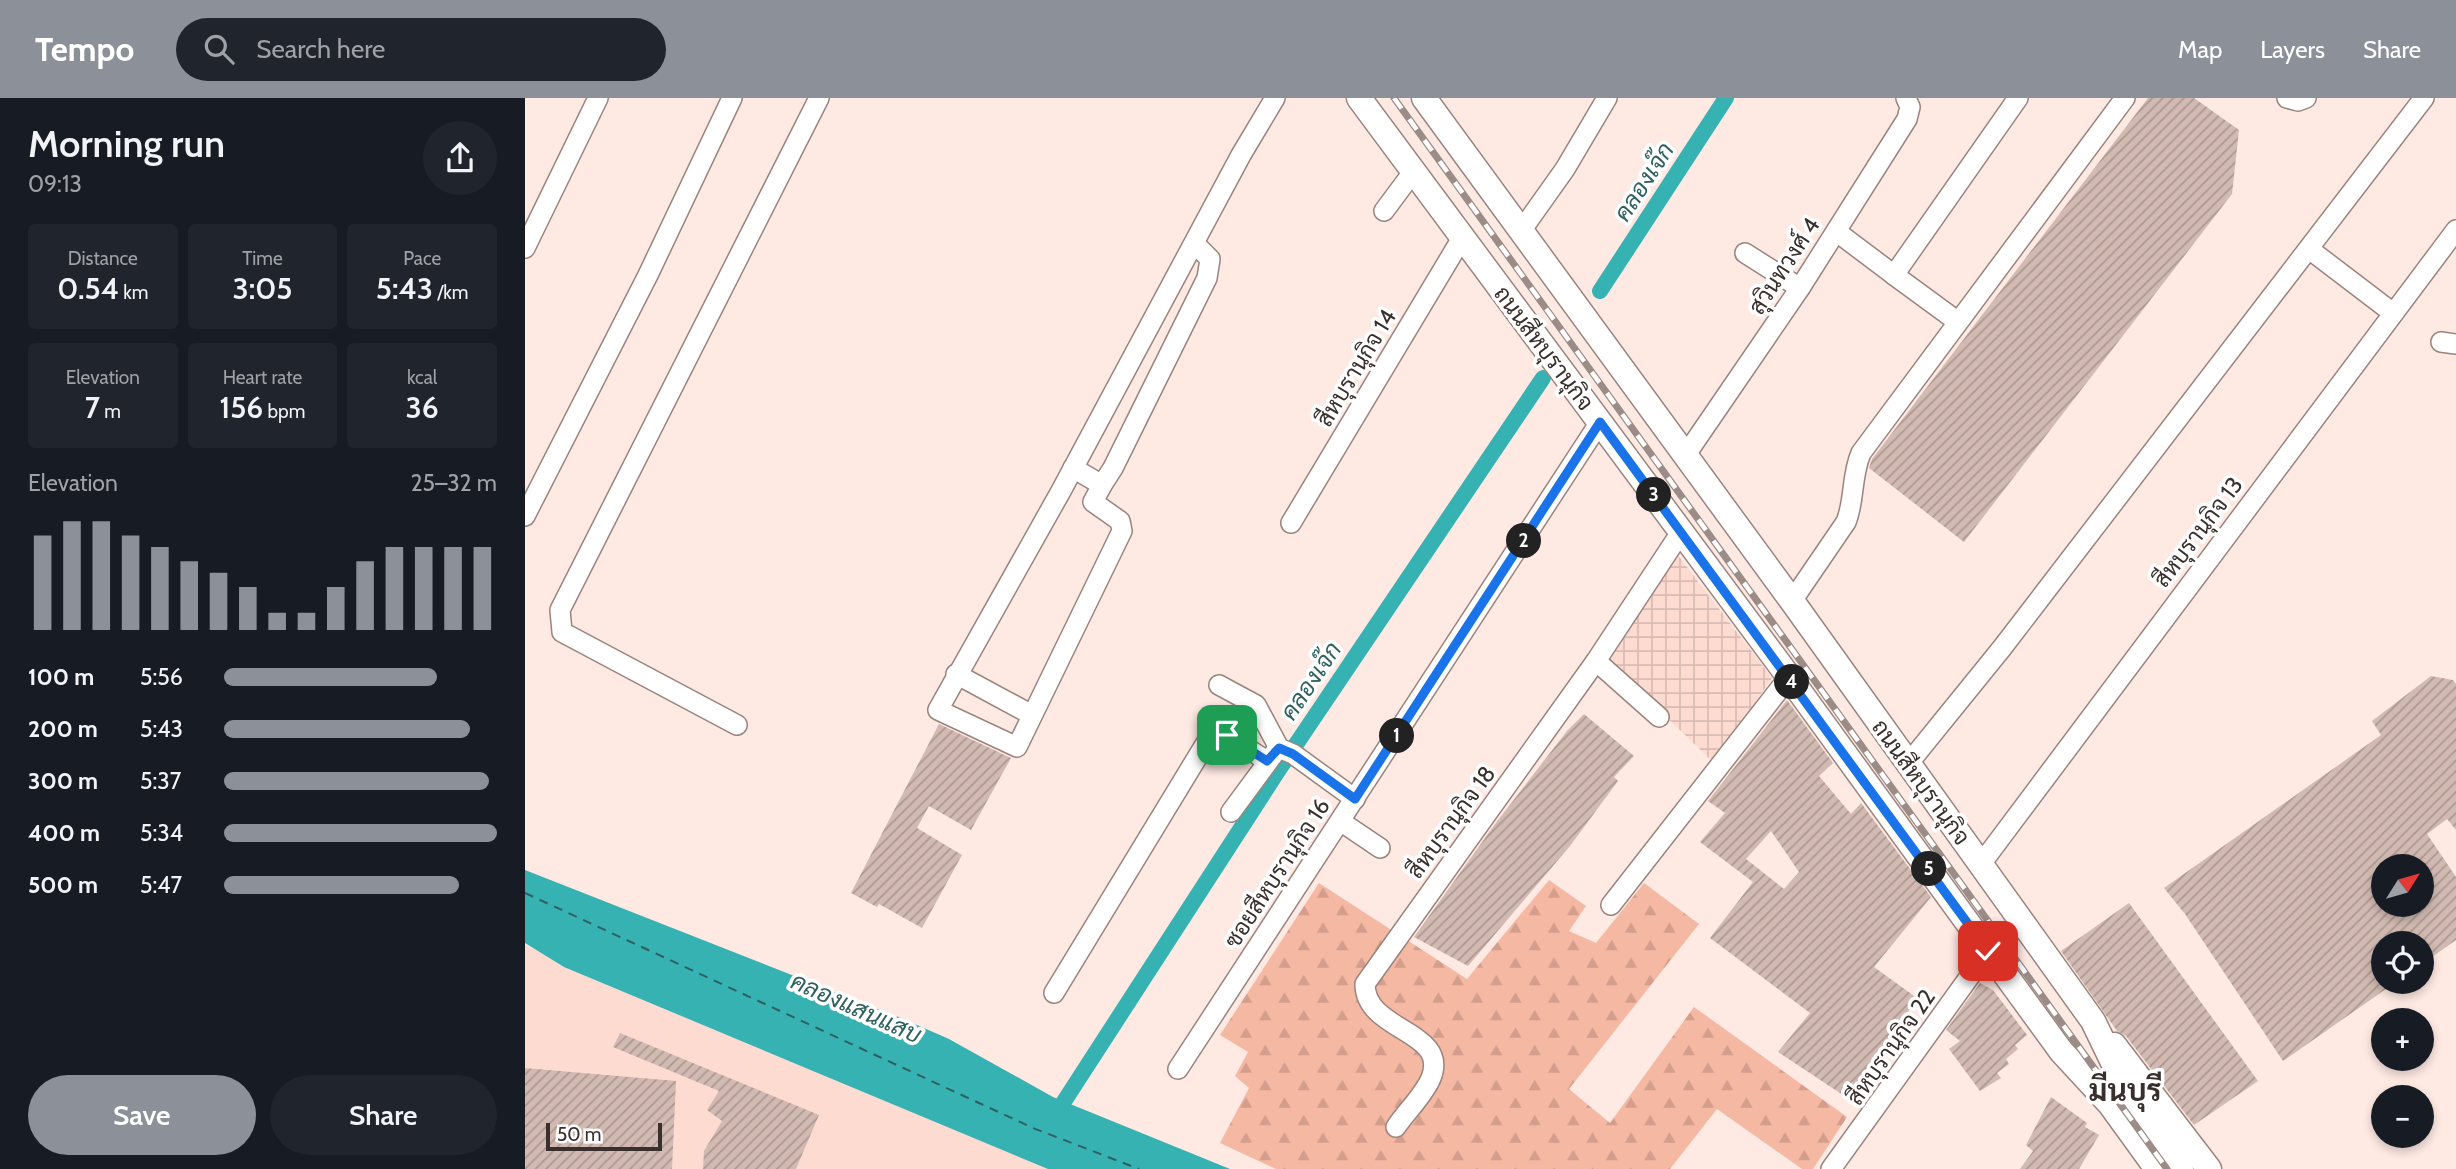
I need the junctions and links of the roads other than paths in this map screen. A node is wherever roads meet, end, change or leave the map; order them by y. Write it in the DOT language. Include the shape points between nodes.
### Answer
graph roads {
  1 [pos="598,98"];
  2 [pos="732,98"];
  3 [pos="819,98"];
  4 [pos="1275,98"];
  5 [pos="1359,98"];
  6 [pos="1424,98"];
  7 [pos="1607,98"];
  8 [pos="2018,98"];
  9 [pos="2125,98"];
  10 [pos="2287,98"];
  11 [pos="2306,98"];
  12 [pos="2424,98"];
  13 [pos="1910,101"];
  14 [pos="1413,172"];
  15 [pos="1384,211"];
  16 [pos="2456,230"];
  17 [pos="1521,231"];
  18 [pos="1837,232"];
  19 [pos="1462,237"];
  20 [pos="1195,244"];
  21 [pos="525,248"];
  22 [pos="2309,249"];
  23 [pos="1745,253"];
  24 [pos="1894,275"];
  25 [pos="1800,288"];
  26 [pos="2393,313"];
  27 [pos="1949,316"];
  28 [pos="1600,422"];
  29 [pos="1685,456"];
  30 [pos="1073,468"];
  31 [pos="1102,485"];
  32 [pos="525,516"];
  33 [pos="1291,523"];
  34 [pos="1681,532"];
  35 [pos="1792,601"];
  36 [pos="1596,661"];
  37 [pos="956,674"];
  38 [pos="1789,677"];
  39 [pos="1219,685"];
  40 [pos="1032,715"];
  41 [pos="1658,717"];
  42 [pos="737,725"];
  43 [pos="1273,754"];
  44 [pos="1908,764"];
  45 [pos="1355,799"];
  46 [pos="1231,812"];
  47 [pos="1340,821"];
  48 [pos="1380,848"];
  49 [pos="1981,864"];
  50 [pos="1611,905"];
  51 [pos="1988,951"];
  52 [pos="1054,993"];
  53 [pos="2093,1021"];
  54 [pos="2061,1051"];
  55 [pos="1178,1069"];
  56 [pos="1396,1127"];
  57 [pos="1831,1169"];
  58 [pos="2137,1169"];
  59 [pos="2157,1169"];
  60 [pos="2181,1169"];
  61 [pos="2210,1169"];
  1 -- 21 [label="street"];
  2 -- 32 [label="street"];
  3 -- 42 [label="street" via="560,610 562,632"];
  4 -- 20 [label="street"];
  5 -- 14 [label="main road, ถนนสีหบุรานุกิจ"];
  6 -- 17 [label="main road, ถนนสีหบุรานุกิจ"];
  7 -- 17 [label="street"];
  8 -- 24 [label="street"];
  9 -- 35 [label="street" via="1861,453 1846,522"];
  10 -- 11 [label="street"];
  12 -- 22 [label="street"];
  13 -- 18 [label="street, สุวินทวงศ์ 4" via="1907,119"];
  14 -- 15 [label="street"];
  14 -- 19 [label="main road, ถนนสีหบุรานุกิจ"];
  16 -- 26 [label="street, สีหบุรานุกิจ 13"];
  17 -- 29 [label="main road, ถนนสีหบุรานุกิจ"];
  18 -- 24 [label="street"];
  18 -- 25 [label="street, สุวินทวงศ์ 4"];
  19 -- 28 [label="main road, ถนนสีหบุรานุกิจ"];
  19 -- 33 [label="street, สีหบุรานุกิจ 14"];
  20 -- 30 [label="street"];
  20 -- 31 [label="street" via="1210,259 1207,278"];
  22 -- 26 [label="street"];
  22 -- 44 [label="street"];
  23 -- 25 [label="street"];
  24 -- 27 [label="street"];
  25 -- 29 [label="street, สุวินทวงศ์ 4"];
  26 -- 49 [label="street, สีหบุรานุกิจ 13"];
  28 -- 34 [label="main road, ถนนสีหบุรานุกิจ"];
  28 -- 45 [label="street, ซอยสีหบุรานุกิจ 16"];
  29 -- 35 [label="main road, ถนนสีหบุรานุกิจ"];
  30 -- 31 [label="street"];
  30 -- 37 [label="street"];
  31 -- 40 [label="street" via="1093,502 1120,521 1122,531"];
  34 -- 36 [label="street, สีหบุรานุกิจ 18"];
  34 -- 38 [label="main road, ถนนสีหบุรานุกิจ"];
  35 -- 44 [label="main road, ถนนสีหบุรานุกิจ"];
  36 -- 41 [label="street"];
  36 -- 56 [label="street, สีหบุรานุกิจ 18" via="1365,984 1365,998 1375,1012 1424,1042 1434,1058 1431,1078"];
  37 -- 40 [label="street"];
  37 -- 40 [label="street" via="938,709 1017,747"];
  38 -- 50 [label="street"];
  38 -- 51 [label="main road, ถนนสีหบุรานุกิจ"];
  39 -- 43 [label="street" via="1256,705"];
  43 -- 45 [label="street" via="1305,762"];
  43 -- 46 [label="street"];
  43 -- 52 [label="street" via="1227,735 1217,733 1209,738"];
  44 -- 49 [label="main road, ถนนสีหบุรานุกิจ"];
  45 -- 47 [label="street, ซอยสีหบุรานุกิจ 16"];
  47 -- 48 [label="street"];
  47 -- 55 [label="street, ซอยสีหบุรานุกิจ 16"];
  49 -- 53 [label="main road, ถนนสีหบุรานุกิจ"];
  51 -- 54 [label="main road, ถนนสีหบุรานุกิจ"];
  51 -- 57 [label="street, สีหบุรานุกิจ 22"];
  53 -- 60 [label="main road, ถนนสีหบุรานุกิจ" via="2125,1087"];
  53 -- 61 [label="main road"];
  54 -- 58 [label="main road"];
  54 -- 59 [label="main road, ถนนสีหบุรานุกิจ" via="2111,1104"];
}
